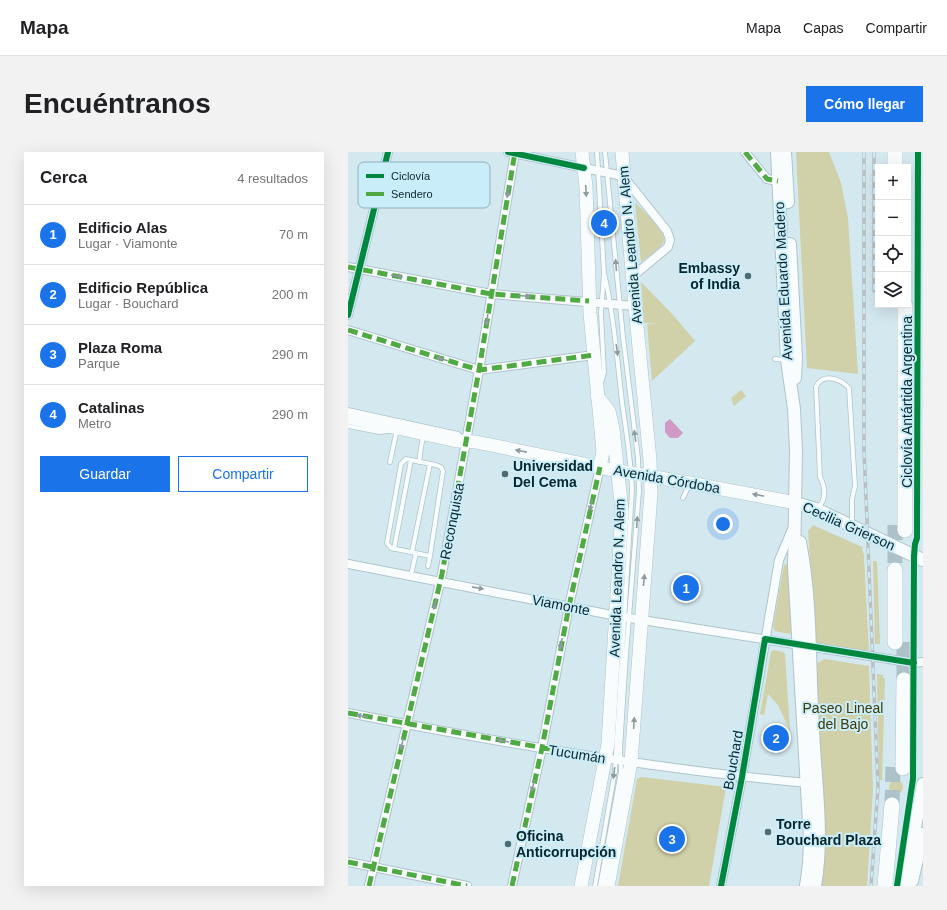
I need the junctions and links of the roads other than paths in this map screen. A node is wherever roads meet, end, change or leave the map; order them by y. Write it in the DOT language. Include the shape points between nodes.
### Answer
graph roads {
  1 [pos="388,152"];
  2 [pos="513,152"];
  3 [pos="582,152"];
  4 [pos="597,152"];
  5 [pos="605,152"];
  6 [pos="622,152"];
  7 [pos="745,152"];
  8 [pos="777,152"];
  9 [pos="785,152"];
  10 [pos="895,152"];
  11 [pos="904,152"];
  12 [pos="386,162"];
  13 [pos="895,164"];
  14 [pos="904,164"];
  15 [pos="584,168"];
  16 [pos="598,170"];
  17 [pos="607,172"];
  18 [pos="623,176"];
  19 [pos="778,181"];
  20 [pos="374,208"];
  21 [pos="348,267"];
  22 [pos="359,269"];
  23 [pos="604,273"];
  24 [pos="632,277"];
  25 [pos="491,294"];
  26 [pos="600,302"];
  27 [pos="620,304"];
  28 [pos="634,306"];
  29 [pos="895,308"];
  30 [pos="905,308"];
  31 [pos="348,314"];
  32 [pos="348,330"];
  33 [pos="594,355"];
  34 [pos="775,359"];
  35 [pos="787,360"];
  36 [pos="480,370"];
  37 [pos="597,396"];
  38 [pos="794,409"];
  39 [pos="348,410"];
  40 [pos="348,417"];
  41 [pos="348,426"];
  42 [pos="397,429"];
  43 [pos="424,435"];
  44 [pos="466,442"];
  45 [pos="411,460"];
  46 [pos="390,462"];
  47 [pos="419,462"];
  48 [pos="430,464"];
  49 [pos="600,467"];
  50 [pos="618,471"];
  51 [pos="641,475"];
  52 [pos="690,483"];
  53 [pos="683,498"];
  54 [pos="796,503"];
  55 [pos="816,509"];
  56 [pos="795,521"];
  57 [pos="852,525"];
  58 [pos="394,549"];
  59 [pos="414,552"];
  60 [pos="430,556"];
  61 [pos="923,560"];
  62 [pos="348,564"];
  63 [pos="428,566"];
  64 [pos="900,572"];
  65 [pos="411,575"];
  66 [pos="440,581"];
  67 [pos="568,606"];
  68 [pos="628,617"];
  69 [pos="765,639"];
  70 [pos="899,642"];
  71 [pos="804,644"];
  72 [pos="923,662"];
  73 [pos="899,680"];
  74 [pos="348,713"];
  75 [pos="407,725"];
  76 [pos="542,748"];
  77 [pos="618,760"];
  78 [pos="898,767"];
  79 [pos="742,777"];
  80 [pos="807,783"];
  81 [pos="923,784"];
  82 [pos="896,805"];
  83 [pos="923,834"];
  84 [pos="348,862"];
  85 [pos="373,867"];
  86 [pos="369,886"];
  87 [pos="467,886"];
  88 [pos="512,886"];
  89 [pos="582,886"];
  90 [pos="595,886"];
  91 [pos="600,886"];
  92 [pos="608,886"];
  93 [pos="721,886"];
  94 [pos="806,886"];
  95 [pos="815,886"];
  96 [pos="895,886"];
  97 [pos="911,886"];
  1 -- 12 [label="street"];
  2 -- 15 [label="street"];
  2 -- 25 [label="street, Reconquista, one-way"];
  3 -- 15 [label="main road"];
  4 -- 16 [label="lane"];
  5 -- 17 [label="lane"];
  6 -- 18 [label="main road, Avenida Leandro N. Alem"];
  7 -- 19 [label="street" via="767,179"];
  8 -- 19 [label="main road, Avenida Eduardo Madero"];
  9 -- 38 [label="main road, Avenida Eduardo Madero" via="796,358"];
  10 -- 13 [label="highway"];
  11 -- 14 [label="highway"];
  15 -- 16 [label="street"];
  15 -- 26 [label="main road, one-way"];
  16 -- 17 [label="street"];
  16 -- 23 [label="lane"];
  17 -- 18 [label="street"];
  27 -- 17 [label="lane, one-way"];
  18 -- 24 [label="main road, Avenida Leandro N. Alem"];
  18 -- 24 [label="street" via="667,231 670,240 668,247"];
  19 -- 35 [label="main road, Avenida Eduardo Madero"];
  20 -- 22 [label="street"];
  21 -- 22 [label="street"];
  22 -- 25 [label="street, one-way"];
  22 -- 31 [label="street"];
  23 -- 26 [label="lane"];
  23 -- 26 [label="lane"];
  24 -- 28 [label="main road, Avenida Leandro N. Alem"];
  25 -- 26 [label="street, one-way"];
  25 -- 36 [label="street, Reconquista, one-way"];
  26 -- 27 [label="street"];
  26 -- 33 [label="main road"];
  26 -- 37 [label="lane" via="604,373"];
  26 -- 51 [label="lane, one-way" via="619,365 622,401"];
  27 -- 28 [label="street"];
  51 -- 27 [label="lane, one-way"];
  28 -- 51 [label="main road, Avenida Leandro N. Alem"];
  29 -- 30 [label="highway" via="900,528"];
  36 -- 32 [label="street, one-way"];
  33 -- 36 [label="street"];
  33 -- 37 [label="main road"];
  34 -- 35 [label="lane"];
  35 -- 38 [label="main road, Avenida Eduardo Madero"];
  36 -- 44 [label="street, Reconquista"];
  37 -- 49 [label="main road" via="603,451"];
  37 -- 50 [label="main road, Avenida Leandro N. Alem" via="609,411"];
  38 -- 54 [label="main road, Avenida Eduardo Madero"];
  39 -- 44 [label="lane, Avenida Córdoba" via="458,434"];
  40 -- 42 [label="main road, Avenida Córdoba"];
  41 -- 42 [label="lane" via="379,432"];
  42 -- 43 [label="main road, Avenida Córdoba"];
  42 -- 46 [label="lane"];
  43 -- 44 [label="main road, Avenida Córdoba"];
  43 -- 47 [label="lane" via="419,447"];
  49 -- 44 [label="main road, Avenida Córdoba, one-way"];
  44 -- 66 [label="street, Reconquista"];
  45 -- 47 [label="lane"];
  45 -- 58 [label="lane"];
  45 -- 58 [label="lane" via="406,459 401,464 387,543"];
  47 -- 48 [label="lane"];
  48 -- 59 [label="lane"];
  48 -- 60 [label="lane" via="441,467 443,471"];
  49 -- 50 [label="main road, Avenida Córdoba"];
  49 -- 67 [label="street, one-way"];
  50 -- 51 [label="main road, Avenida Córdoba"];
  50 -- 68 [label="main road, Avenida Leandro N. Alem"];
  51 -- 52 [label="main road, Avenida Córdoba"];
  68 -- 51 [label="main road, Avenida Leandro N. Alem, one-way"];
  51 -- 68 [label="lane, one-way"];
  52 -- 53 [label="lane"];
  54 -- 52 [label="main road, Avenida Córdoba, one-way"];
  54 -- 55 [label="main road, Cecilia Grierson"];
  54 -- 56 [label="main road, Avenida Eduardo Madero"];
  55 -- 57 [label="main road, Cecilia Grierson"];
  55 -- 57 [label="lane" via="822,504 824,484 820,477 816,387 818,382 825,378 838,380 849,388 855,486"];
  56 -- 69 [label="street, Bouchard" via="779,560"];
  56 -- 71 [label="main road, Avenida Eduardo Madero" via="794,568"];
  57 -- 61 [label="main road, Cecilia Grierson"];
  58 -- 59 [label="lane"];
  59 -- 60 [label="lane"];
  59 -- 65 [label="lane"];
  60 -- 63 [label="lane"];
  62 -- 65 [label="street, Viamonte"];
  64 -- 70 [label="highway"];
  65 -- 66 [label="street, Viamonte"];
  66 -- 67 [label="street, Viamonte, one-way"];
  66 -- 75 [label="street, Reconquista, one-way"];
  67 -- 68 [label="street, Viamonte"];
  67 -- 76 [label="street, one-way"];
  68 -- 69 [label="street, Viamonte"];
  77 -- 68 [label="main road, Avenida Leandro N. Alem, one-way"];
  68 -- 77 [label="main road, Avenida Leandro N. Alem"];
  69 -- 71 [label="street, Viamonte"];
  69 -- 79 [label="street, Bouchard"];
  71 -- 72 [label="street, Viamonte" via="914,663"];
  71 -- 80 [label="main road, Avenida Eduardo Madero"];
  71 -- 95 [label="main road, Avenida Eduardo Madero" via="819,851"];
  73 -- 78 [label="highway"];
  75 -- 74 [label="street, Tucumán, one-way"];
  76 -- 75 [label="street, Tucumán, one-way"];
  75 -- 85 [label="street, Reconquista, one-way"];
  76 -- 77 [label="street, Tucumán"];
  76 -- 88 [label="street, one-way"];
  77 -- 79 [label="street, Tucumán"];
  77 -- 89 [label="main road, Avenida Leandro N. Alem"];
  77 -- 90 [label="lane, one-way"];
  77 -- 91 [label="lane" via="621,771"];
  77 -- 92 [label="main road, Avenida Leandro N. Alem"];
  79 -- 80 [label="street, Tucumán"];
  79 -- 93 [label="street, Bouchard"];
  80 -- 94 [label="main road, Avenida Eduardo Madero" via="810,852"];
  81 -- 96 [label="main road" via="907,872"];
  82 -- 96 [label="highway"];
  83 -- 97 [label="main road"];
  84 -- 85 [label="street"];
  85 -- 86 [label="street, Reconquista"];
  85 -- 87 [label="street"];
}
